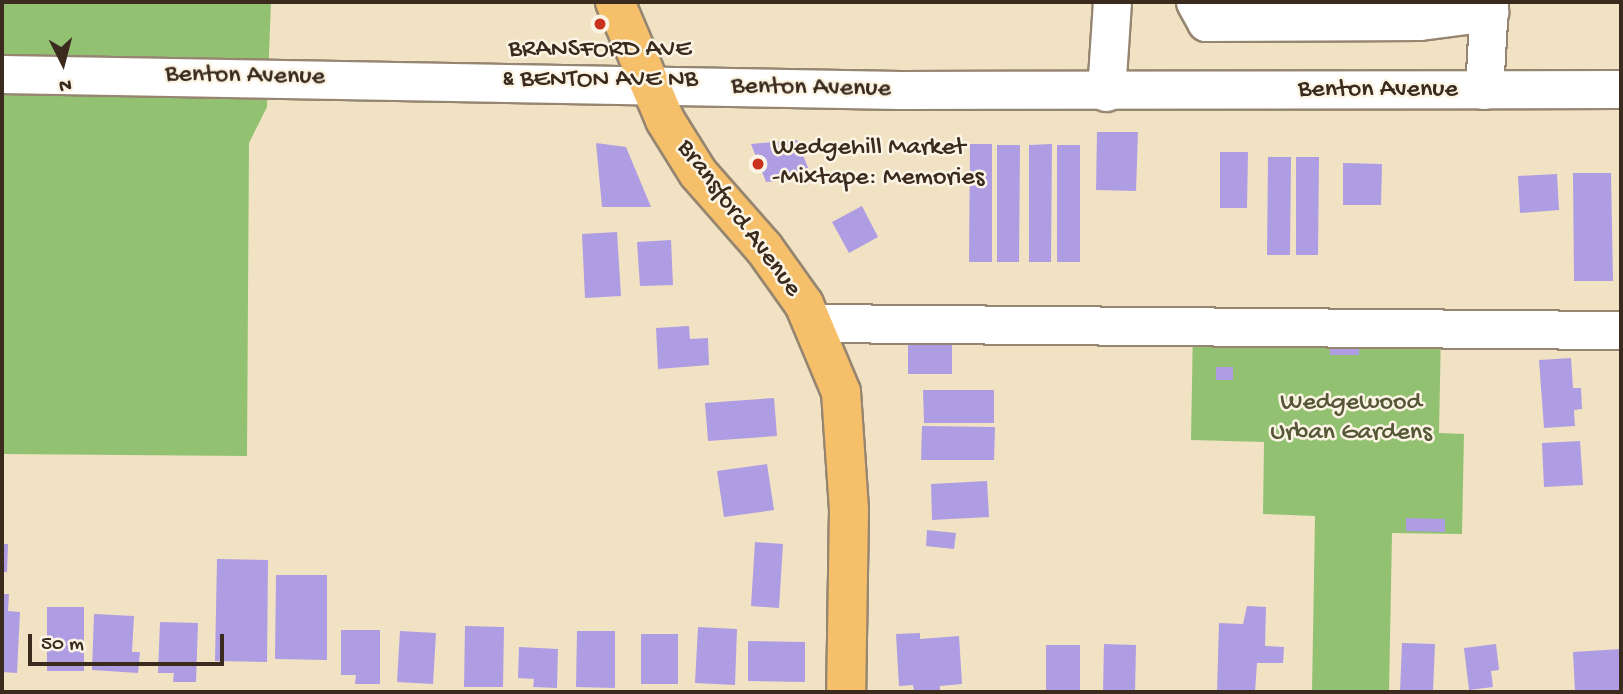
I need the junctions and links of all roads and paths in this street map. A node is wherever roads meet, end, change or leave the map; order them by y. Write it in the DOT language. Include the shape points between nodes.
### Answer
graph roads {
  1 [pos="615,2"];
  2 [pos="1112,2"];
  3 [pos="1195,2"];
  4 [pos="1489,7"];
  5 [pos="1291,12"];
  6 [pos="2,74"];
  7 [pos="651,88"];
  8 [pos="1621,89"];
  9 [pos="1484,90"];
  10 [pos="1106,92"];
  11 [pos="811,323"];
  12 [pos="1621,330"];
  13 [pos="846,692"];
  1 -- 7 [label="main road, Bransford Avenue"];
  2 -- 10 [label="street"];
  3 -- 5 [label="street" via="1206,22"];
  4 -- 5 [label="street" via="1420,21"];
  4 -- 9 [label="street"];
  6 -- 7 [label="street, Benton Avenue"];
  7 -- 10 [label="street, Benton Avenue"];
  7 -- 11 [label="main road, Bransford Avenue" via="698,173 764,248"];
  8 -- 9 [label="street, Benton Avenue"];
  9 -- 10 [label="street, Benton Avenue"];
  11 -- 12 [label="street"];
  11 -- 13 [label="main road, Bransford Avenue" via="841,392 849,510"];
}
